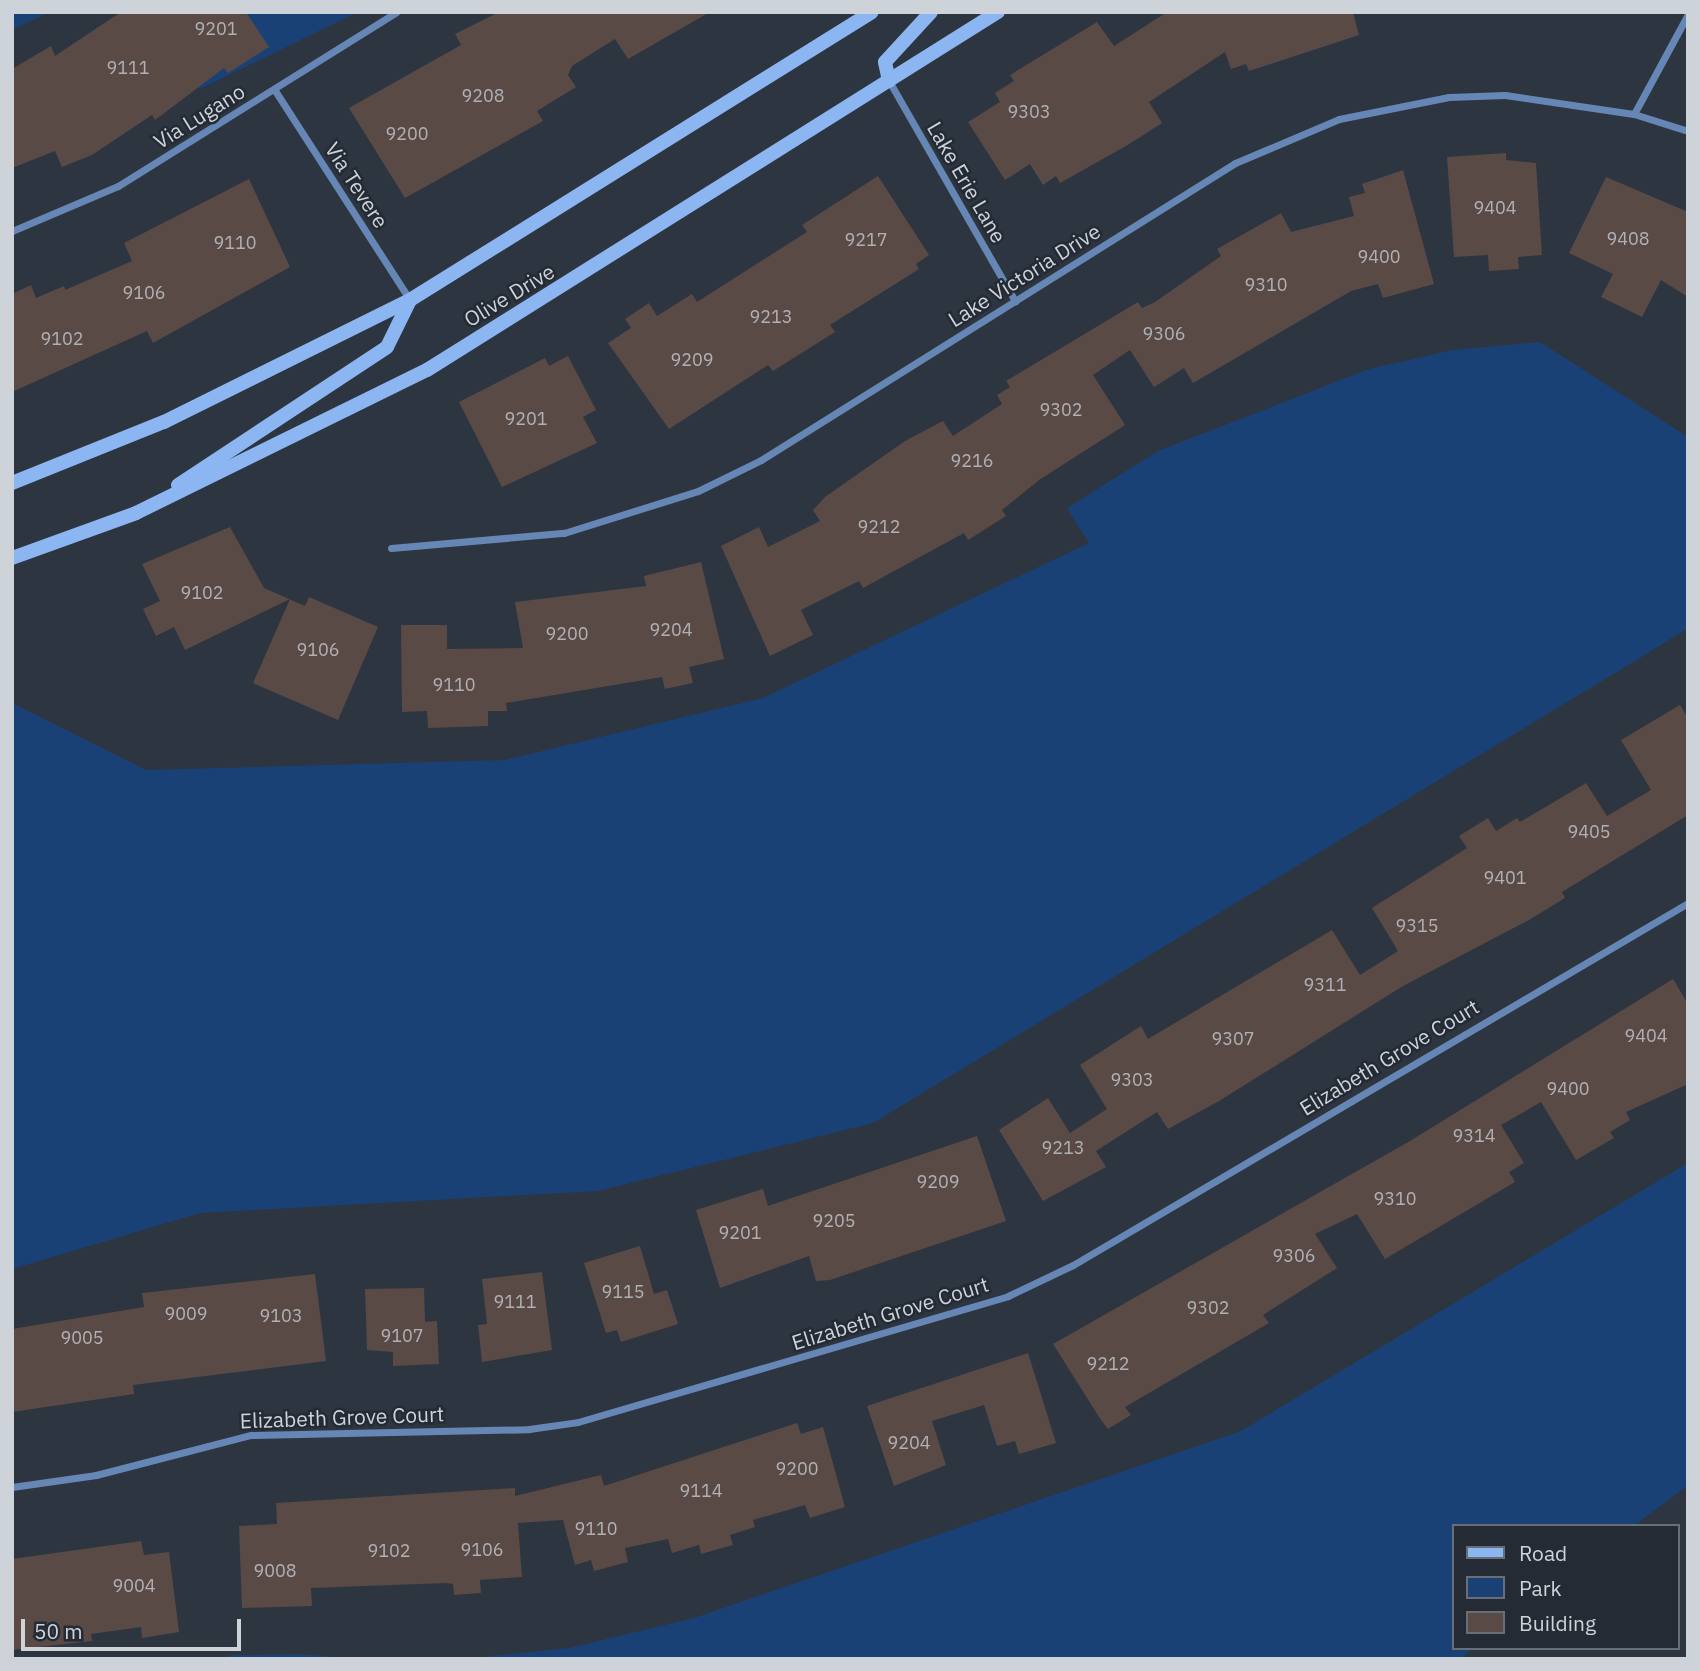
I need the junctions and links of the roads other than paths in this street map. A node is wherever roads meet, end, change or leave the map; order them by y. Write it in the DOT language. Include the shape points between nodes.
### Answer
graph roads {
  1 [pos="396,12"];
  2 [pos="872,12"];
  3 [pos="931,12"];
  4 [pos="998,12"];
  5 [pos="1688,14"];
  6 [pos="889,81"];
  7 [pos="274,89"];
  8 [pos="1634,114"];
  9 [pos="1688,131"];
  10 [pos="12,231"];
  11 [pos="410,300"];
  12 [pos="1015,301"];
  13 [pos="12,483"];
  14 [pos="136,513"];
  15 [pos="390,548"];
  16 [pos="12,558"];
  17 [pos="1688,903"];
  18 [pos="12,1487"];
  1 -- 7 [label="street, Via Lugano"];
  2 -- 11 [label="main road"];
  3 -- 6 [label="main road" via="885,62"];
  4 -- 6 [label="main road, Olive Drive"];
  5 -- 8 [label="street"];
  6 -- 12 [label="street, Lake Erie Lane"];
  6 -- 14 [label="main road, Olive Drive" via="426,370"];
  7 -- 10 [label="street, Via Lugano" via="118,186"];
  7 -- 11 [label="street, Via Tevere"];
  8 -- 9 [label="street, Lake Victoria Drive"];
  8 -- 12 [label="street, Lake Victoria Drive" via="1505,96 1415,102 1339,119 1235,163"];
  11 -- 13 [label="main road" via="164,422"];
  11 -- 14 [label="main road" via="387,347"];
  12 -- 15 [label="street, Lake Victoria Drive" via="761,460 698,491 564,533"];
  14 -- 16 [label="main road, Olive Drive"];
  17 -- 18 [label="street, Elizabeth Grove Court" via="1073,1265 1008,1296 578,1422 529,1429 251,1435 96,1475"];
}
